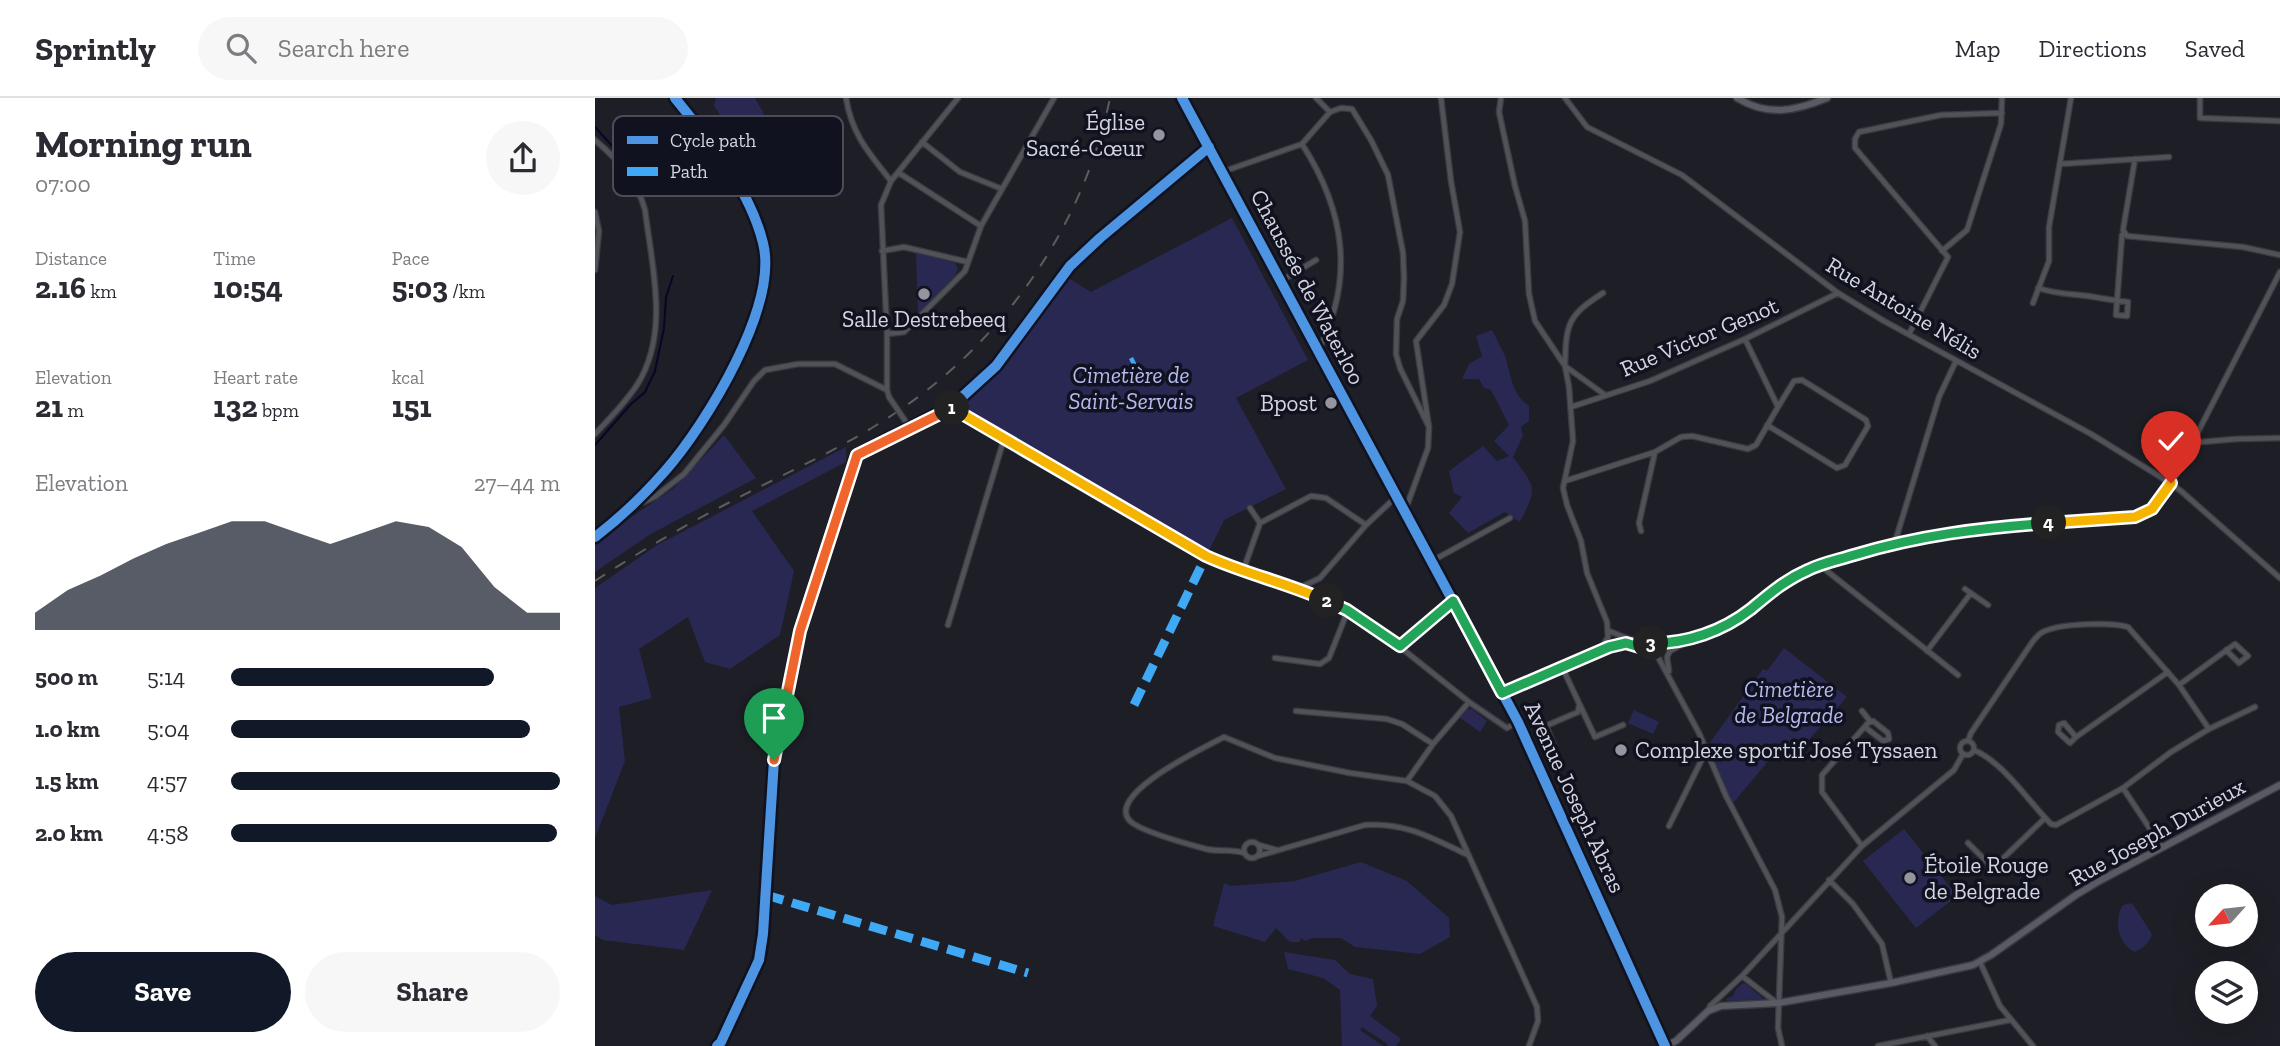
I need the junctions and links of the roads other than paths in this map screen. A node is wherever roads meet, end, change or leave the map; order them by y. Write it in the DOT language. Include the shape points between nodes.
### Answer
graph roads {
  1 [pos="675,98"];
  2 [pos="846,98"];
  3 [pos="958,98"];
  4 [pos="1054,98"];
  5 [pos="1182,98"];
  6 [pos="1316,98"];
  7 [pos="1441,98"];
  8 [pos="1501,98"];
  9 [pos="1565,98"];
  10 [pos="1737,98"];
  11 [pos="1827,98"];
  12 [pos="2002,98"];
  13 [pos="2071,98"];
  14 [pos="2200,98"];
  15 [pos="1330,112"];
  16 [pos="2002,113"];
  17 [pos="688,116"];
  18 [pos="2280,121"];
  19 [pos="595,140"];
  20 [pos="922,142"];
  21 [pos="1302,145"];
  22 [pos="1209,147"];
  23 [pos="2169,157"];
  24 [pos="613,158"];
  25 [pos="2135,159"];
  26 [pos="2060,164"];
  27 [pos="1222,172"];
  28 [pos="899,173"];
  29 [pos="891,181"];
  30 [pos="1002,189"];
  31 [pos="641,196"];
  32 [pos="744,196"];
  33 [pos="595,212"];
  34 [pos="981,226"];
  35 [pos="2125,233"];
  36 [pos="1943,250"];
  37 [pos="882,251"];
  38 [pos="2280,255"];
  39 [pos="1316,260"];
  40 [pos="968,262"];
  41 [pos="595,270"];
  42 [pos="2280,272"];
  43 [pos="1281,281"];
  44 [pos="2038,288"];
  45 [pos="1603,293"];
  46 [pos="1838,293"];
  47 [pos="2033,303"];
  48 [pos="887,334"];
  49 [pos="1909,334"];
  50 [pos="1745,340"];
  51 [pos="1318,351"];
  52 [pos="1956,360"];
  53 [pos="1565,366"];
  54 [pos="887,390"];
  55 [pos="1605,396"];
  56 [pos="951,407"];
  57 [pos="1571,407"];
  58 [pos="1779,407"];
  59 [pos="908,425"];
  60 [pos="1767,425"];
  61 [pos="1429,427"];
  62 [pos="595,434"];
  63 [pos="2280,438"];
  64 [pos="1005,439"];
  65 [pos="2194,439"];
  66 [pos="1655,452"];
  67 [pos="1564,482"];
  68 [pos="2171,483"];
  69 [pos="1397,496"];
  70 [pos="635,503"];
  71 [pos="1250,509"];
  72 [pos="1405,512"];
  73 [pos="1510,519"];
  74 [pos="1260,523"];
  75 [pos="1366,526"];
  76 [pos="1641,531"];
  77 [pos="595,537"];
  78 [pos="1895,542"];
  79 [pos="1431,561"];
  80 [pos="1824,564"];
  81 [pos="1243,571"];
  82 [pos="2280,578"];
  83 [pos="1299,588"];
  84 [pos="1965,589"];
  85 [pos="1971,593"];
  86 [pos="1453,601"];
  87 [pos="1988,605"];
  88 [pos="1347,610"];
  89 [pos="948,625"];
  90 [pos="1608,634"];
  91 [pos="1618,636"];
  92 [pos="1691,640"];
  93 [pos="1653,642"];
  94 [pos="1661,644"];
  95 [pos="1619,645"];
  96 [pos="1400,646"];
  97 [pos="1609,647"];
  98 [pos="1646,649"];
  99 [pos="1601,650"];
  100 [pos="1927,650"];
  101 [pos="2226,650"];
  102 [pos="1670,651"];
  103 [pos="1658,657"];
  104 [pos="1667,657"];
  105 [pos="1275,658"];
  106 [pos="1562,667"];
  107 [pos="2168,672"];
  108 [pos="1958,675"];
  109 [pos="1671,677"];
  110 [pos="2179,685"];
  111 [pos="1502,693"];
  112 [pos="1578,701"];
  113 [pos="1469,702"];
  114 [pos="2255,707"];
  115 [pos="1296,710"];
  116 [pos="1861,711"];
  117 [pos="1518,722"];
  118 [pos="1870,722"];
  119 [pos="1623,724"];
  120 [pos="1865,727"];
  121 [pos="2209,729"];
  122 [pos="2076,737"];
  123 [pos="1968,741"];
  124 [pos="1553,743"];
  125 [pos="1433,744"];
  126 [pos="1707,749"];
  127 [pos="1974,750"];
  128 [pos="1963,754"];
  129 [pos="1407,781"];
  130 [pos="2280,785"];
  131 [pos="2123,788"];
  132 [pos="2045,818"];
  133 [pos="1669,826"];
  134 [pos="1968,843"];
  135 [pos="1258,845"];
  136 [pos="1862,846"];
  137 [pos="2162,847"];
  138 [pos="1278,850"];
  139 [pos="1244,852"];
  140 [pos="1469,855"];
  141 [pos="1258,856"];
  142 [pos="1829,880"];
  143 [pos="1781,934"];
  144 [pos="1980,961"];
  145 [pos="1742,976"];
  146 [pos="1891,983"];
  147 [pos="1778,1003"];
  148 [pos="1708,1011"];
  149 [pos="2010,1020"];
  150 [pos="1927,1037"];
  151 [pos="717,1046"];
  152 [pos="1529,1046"];
  153 [pos="1665,1046"];
  154 [pos="1782,1046"];
  155 [pos="1878,1046"];
  156 [pos="1935,1046"];
  157 [pos="2033,1046"];
  1 -- 17 [label="street"];
  2 -- 29 [label="street" via="859,140"];
  3 -- 20 [label="street"];
  4 -- 30 [label="street"];
  5 -- 22 [label="main road, Chaussée de Waterloo"];
  6 -- 15 [label="street"];
  7 -- 61 [label="street" via="1459,232 1452,284 1444,305 1416,341"];
  8 -- 53 [label="street" via="1499,112 1527,228 1529,293 1535,321"];
  9 -- 46 [label="street, Rue Antoine Nélis" via="1587,127 1682,175"];
  10 -- 11 [label="street" via="1757,108 1780,111"];
  12 -- 16 [label="street"];
  13 -- 26 [label="street"];
  14 -- 18 [label="street" via="2200,118"];
  15 -- 21 [label="street"];
  15 -- 61 [label="street" via="1352,109 1388,175 1403,253 1396,354"];
  16 -- 36 [label="street" via="1966,230"];
  16 -- 36 [label="street" via="1941,115 1859,132 1855,139 1855,148"];
  19 -- 24 [label="street"];
  20 -- 28 [label="street"];
  20 -- 30 [label="street" via="960,172"];
  21 -- 27 [label="street"];
  21 -- 51 [label="street" via="1330,198 1342,276 1335,311"];
  22 -- 27 [label="main road, Chaussée de Waterloo"];
  22 -- 56 [label="street" via="1070,267 996,366"];
  23 -- 25 [label="street"];
  25 -- 26 [label="street"];
  25 -- 35 [label="street"];
  26 -- 44 [label="street" via="2049,227 2049,261"];
  27 -- 43 [label="main road, Chaussée de Waterloo"];
  28 -- 29 [label="street"];
  28 -- 34 [label="street"];
  29 -- 37 [label="street" via="881,205"];
  30 -- 34 [label="street"];
  31 -- 62 [label="street" via="657,307 655,337 646,369"];
  32 -- 70 [label="street" via="765,256 754,316 716,398 679,454"];
  33 -- 41 [label="street" via="599,231"];
  34 -- 40 [label="street"];
  35 -- 38 [label="street"];
  35 -- 44 [label="street" via="2118,301"];
  36 -- 49 [label="street" via="1948,257"];
  37 -- 40 [label="street" via="904,247"];
  37 -- 48 [label="street"];
  39 -- 43 [label="street"];
  40 -- 48 [label="street" via="965,271 904,332"];
  42 -- 65 [label="street"];
  43 -- 51 [label="main road, Chaussée de Waterloo"];
  44 -- 47 [label="street"];
  45 -- 53 [label="street" via="1575,313"];
  46 -- 49 [label="street, Rue Antoine Nélis"];
  46 -- 50 [label="street, Rue Victor Genot"];
  48 -- 54 [label="street"];
  49 -- 52 [label="street, Rue Antoine Nélis"];
  50 -- 55 [label="street, Rue Victor Genot"];
  50 -- 58 [label="street"];
  51 -- 69 [label="main road, Chaussée de Waterloo"];
  52 -- 68 [label="street, Rue Antoine Nélis"];
  52 -- 78 [label="street" via="1939,397"];
  53 -- 55 [label="street"];
  53 -- 57 [label="street"];
  54 -- 59 [label="street, bridge"];
  54 -- 70 [label="street" via="835,364 765,370 684,474 656,496"];
  55 -- 57 [label="street, Rue Victor Genot"];
  56 -- 59 [label="street"];
  56 -- 64 [label="street"];
  57 -- 67 [label="street" via="1573,441"];
  58 -- 60 [label="street"];
  58 -- 60 [label="street" via="1794,381 1802,380 1866,419 1868,426 1845,465 1837,468"];
  59 -- 151 [label="street" via="857,455 800,631 774,760 759,960"];
  60 -- 66 [label="street" via="1756,445 1748,449 1692,436"];
  61 -- 72 [label="street" via="1425,462"];
  63 -- 65 [label="street"];
  64 -- 81 [label="street" via="1206,556"];
  64 -- 89 [label="street"];
  65 -- 68 [label="street"];
  66 -- 67 [label="street"];
  66 -- 76 [label="street"];
  67 -- 90 [label="street" via="1567,505"];
  68 -- 78 [label="street" via="2152,509 2135,517 2007,526"];
  68 -- 82 [label="street, Rue Antoine Nélis"];
  69 -- 72 [label="main road, Avenue Joseph Abras"];
  69 -- 75 [label="street"];
  70 -- 77 [label="street"];
  71 -- 74 [label="street"];
  72 -- 79 [label="main road, Avenue Joseph Abras"];
  73 -- 79 [label="street"];
  74 -- 75 [label="street" via="1311,496 1326,498"];
  74 -- 81 [label="street"];
  75 -- 83 [label="street" via="1320,579"];
  78 -- 80 [label="street"];
  79 -- 86 [label="main road, Avenue Joseph Abras"];
  80 -- 92 [label="street" via="1784,582 1731,622"];
  80 -- 100 [label="street"];
  81 -- 83 [label="street"];
  83 -- 88 [label="street"];
  84 -- 85 [label="street"];
  85 -- 87 [label="street"];
  85 -- 100 [label="street"];
  86 -- 96 [label="street"];
  86 -- 111 [label="main road, Avenue Joseph Abras"];
  88 -- 96 [label="street"];
  88 -- 105 [label="street" via="1329,658 1320,664"];
  90 -- 91 [label="street"];
  90 -- 97 [label="street"];
  90 -- 99 [label="street"];
  91 -- 93 [label="street"];
  91 -- 95 [label="street"];
  92 -- 94 [label="street"];
  92 -- 102 [label="street"];
  93 -- 94 [label="street"];
  93 -- 98 [label="street"];
  94 -- 102 [label="street"];
  95 -- 97 [label="street"];
  95 -- 98 [label="street"];
  96 -- 113 [label="street"];
  97 -- 99 [label="street"];
  98 -- 103 [label="street"];
  99 -- 106 [label="street"];
  100 -- 108 [label="street"];
  101 -- 101 [label="street" via="2235,644 2248,656 2239,663"];
  101 -- 110 [label="street"];
  102 -- 104 [label="street"];
  103 -- 104 [label="street"];
  103 -- 109 [label="street"];
  104 -- 109 [label="street"];
  106 -- 111 [label="street"];
  106 -- 112 [label="street"];
  107 -- 110 [label="street"];
  107 -- 122 [label="street"];
  107 -- 123 [label="street" via="2128,627 2052,629 2033,641"];
  109 -- 126 [label="street"];
  110 -- 121 [label="street"];
  111 -- 117 [label="main road, Avenue Joseph Abras"];
  112 -- 119 [label="street" via="1595,737"];
  112 -- 124 [label="street" via="1578,712 1546,728"];
  113 -- 117 [label="street" via="1507,727"];
  113 -- 125 [label="street"];
  114 -- 121 [label="street"];
  115 -- 125 [label="street" via="1387,719"];
  116 -- 118 [label="street"];
  117 -- 153 [label="main road, Avenue Joseph Abras"];
  118 -- 120 [label="street"];
  118 -- 120 [label="street" via="1888,733 1889,739 1883,741"];
  120 -- 136 [label="street" via="1822,775 1821,784 1822,792"];
  121 -- 131 [label="street"];
  122 -- 122 [label="street" via="2070,743 2058,732 2059,725 2064,723"];
  123 -- 127 [label="street"];
  123 -- 128 [label="street" via="1960,745"];
  125 -- 129 [label="street"];
  126 -- 133 [label="street"];
  126 -- 143 [label="street" via="1775,890"];
  127 -- 128 [label="street"];
  127 -- 132 [label="street" via="2022,791"];
  128 -- 136 [label="street" via="1954,770"];
  129 -- 139 [label="street" via="1275,758 1224,737 1167,767 1138,790 1128,805 1130,821 1145,829 1208,850"];
  129 -- 140 [label="street" via="1435,796 1446,808"];
  130 -- 137 [label="street, Rue Joseph Durieux"];
  131 -- 132 [label="street" via="2056,825"];
  131 -- 137 [label="street"];
  132 -- 134 [label="street" via="1993,868"];
  135 -- 138 [label="street"];
  135 -- 139 [label="street" via="1248,843"];
  135 -- 141 [label="street"];
  136 -- 142 [label="street"];
  137 -- 144 [label="street, Rue Joseph Durieux" via="2076,895"];
  138 -- 140 [label="street" via="1378,824 1409,828"];
  138 -- 141 [label="street"];
  139 -- 141 [label="street" via="1251,859"];
  140 -- 152 [label="street" via="1537,1007 1538,1021"];
  142 -- 143 [label="street"];
  142 -- 146 [label="street" via="1882,944"];
  143 -- 145 [label="street"];
  143 -- 147 [label="street"];
  144 -- 146 [label="street, Rue Joseph Durieux"];
  144 -- 149 [label="street" via="1992,993"];
  145 -- 147 [label="street"];
  145 -- 148 [label="street"];
  146 -- 147 [label="street, Rue Joseph Durieux"];
  147 -- 148 [label="street, Rue Joseph Durieux"];
  147 -- 154 [label="street"];
  148 -- 153 [label="street"];
  149 -- 150 [label="street"];
  149 -- 157 [label="street"];
  150 -- 155 [label="street"];
  150 -- 156 [label="street"];
}
